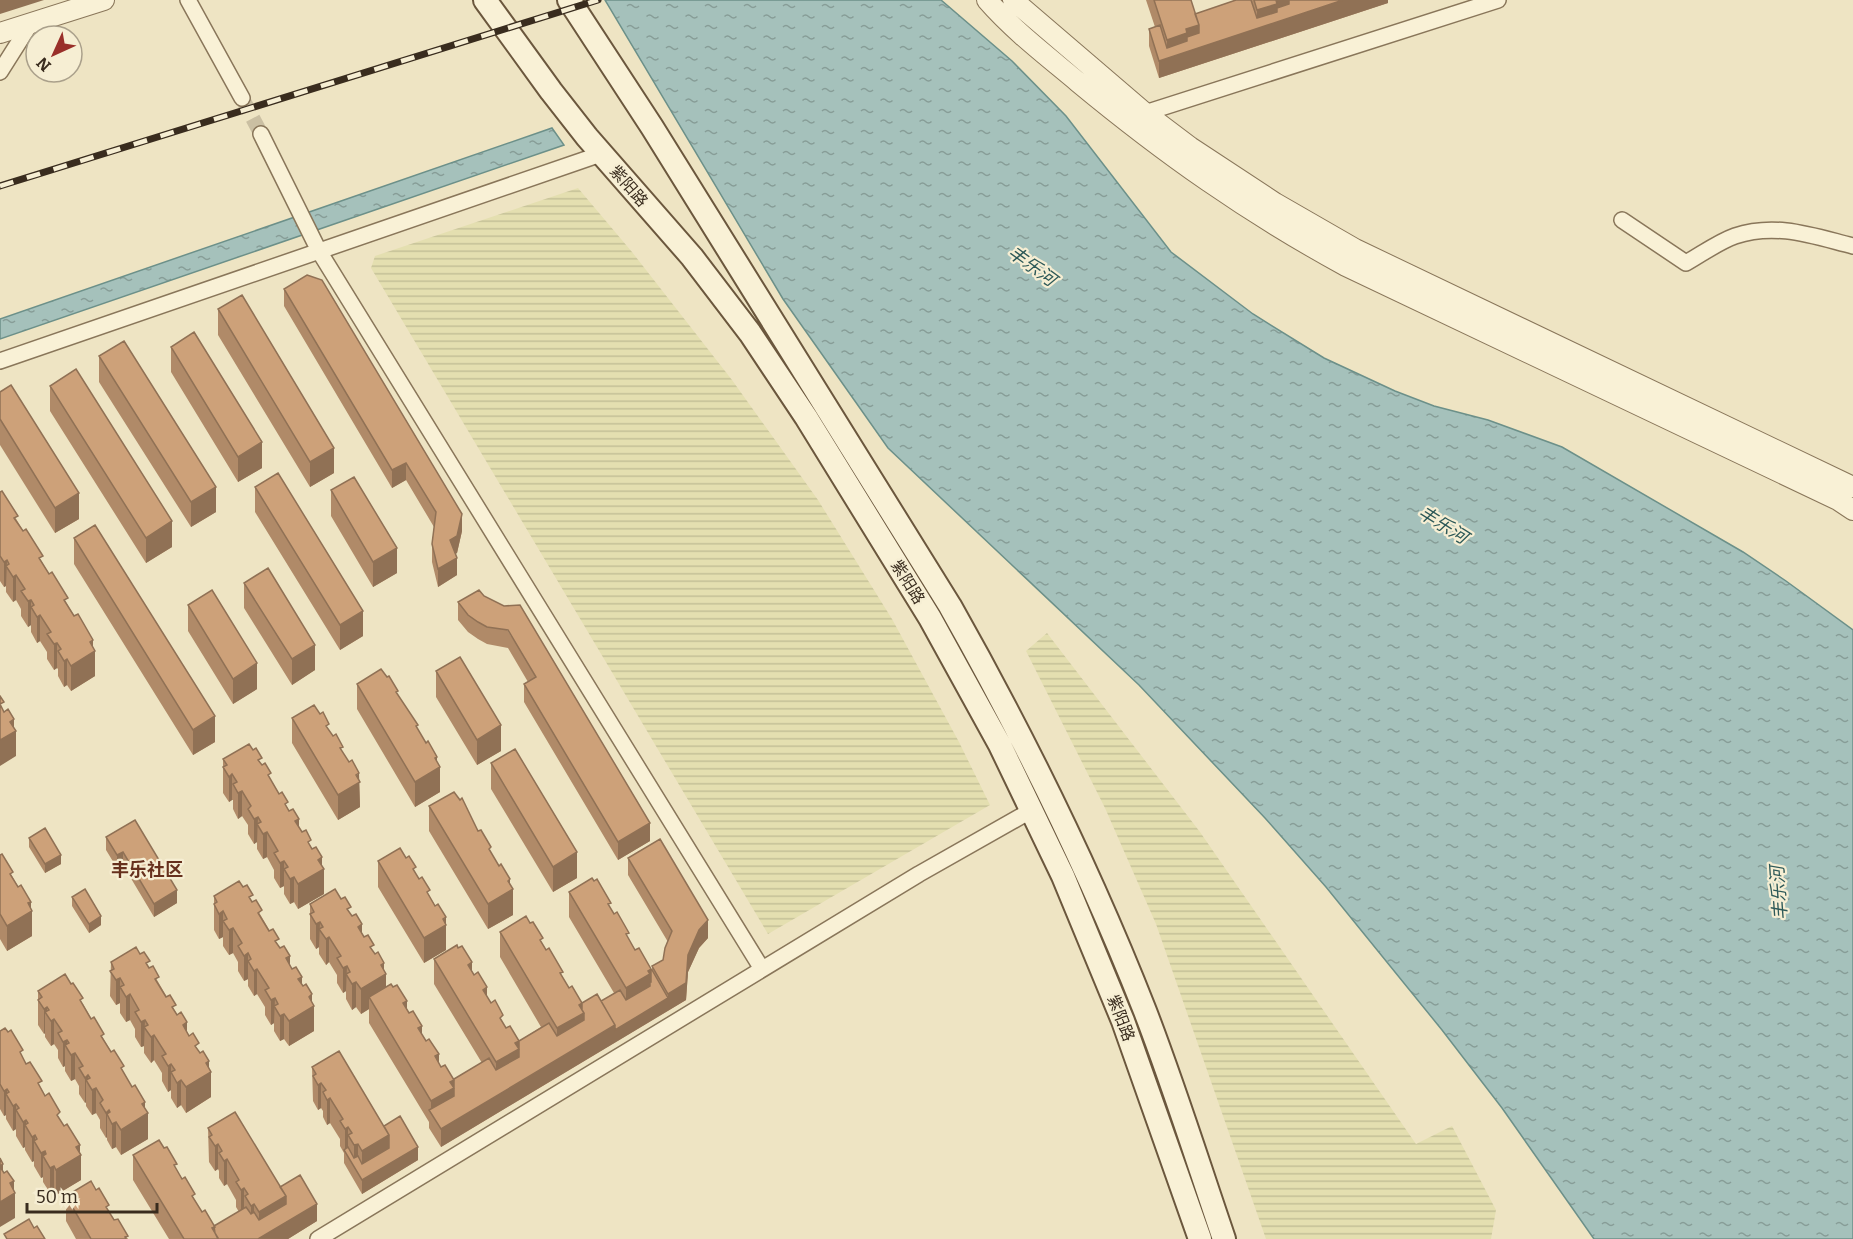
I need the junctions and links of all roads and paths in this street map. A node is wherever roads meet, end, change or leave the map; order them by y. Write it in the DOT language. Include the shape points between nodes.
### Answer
graph roads {
  1 [pos="104,0"];
  2 [pos="188,0"];
  3 [pos="485,0"];
  4 [pos="569,0"];
  5 [pos="987,0"];
  6 [pos="1012,0"];
  7 [pos="1498,0"];
  8 [pos="31,23"];
  9 [pos="0,33"];
  10 [pos="0,72"];
  11 [pos="242,98"];
  12 [pos="1145,113"];
  13 [pos="261,134"];
  14 [pos="601,154"];
  15 [pos="1622,220"];
  16 [pos="317,246"];
  17 [pos="1853,246"];
  18 [pos="0,361"];
  19 [pos="1853,487"];
  20 [pos="1853,510"];
  21 [pos="1032,810"];
  22 [pos="762,969"];
  23 [pos="318,1239"];
  24 [pos="1200,1239"];
  25 [pos="1224,1239"];
  1 -- 8 [label="street"];
  2 -- 11 [label="street"];
  3 -- 14 [label="main road, 紫阳路"];
  4 -- 25 [label="main road, 紫阳路" via="652,126 947,600 1001,698 1115,939 1173,1086"];
  5 -- 20 [label="street" via="1006,22 1133,128 1226,195 1305,244"];
  6 -- 12 [label="street"];
  7 -- 12 [label="street"];
  8 -- 9 [label="street"];
  8 -- 10 [label="street"];
  12 -- 19 [label="street" via="1237,179 1355,249"];
  13 -- 16 [label="street"];
  14 -- 16 [label="street"];
  14 -- 21 [label="main road, 紫阳路" via="699,266 779,374 930,618"];
  15 -- 17 [label="street" via="1686,263 1724,241 1757,230 1789,230"];
  16 -- 18 [label="street"];
  16 -- 22 [label="street"];
  21 -- 22 [label="street"];
  21 -- 24 [label="main road, 紫阳路" via="1123,1021"];
  22 -- 23 [label="street"];
}
